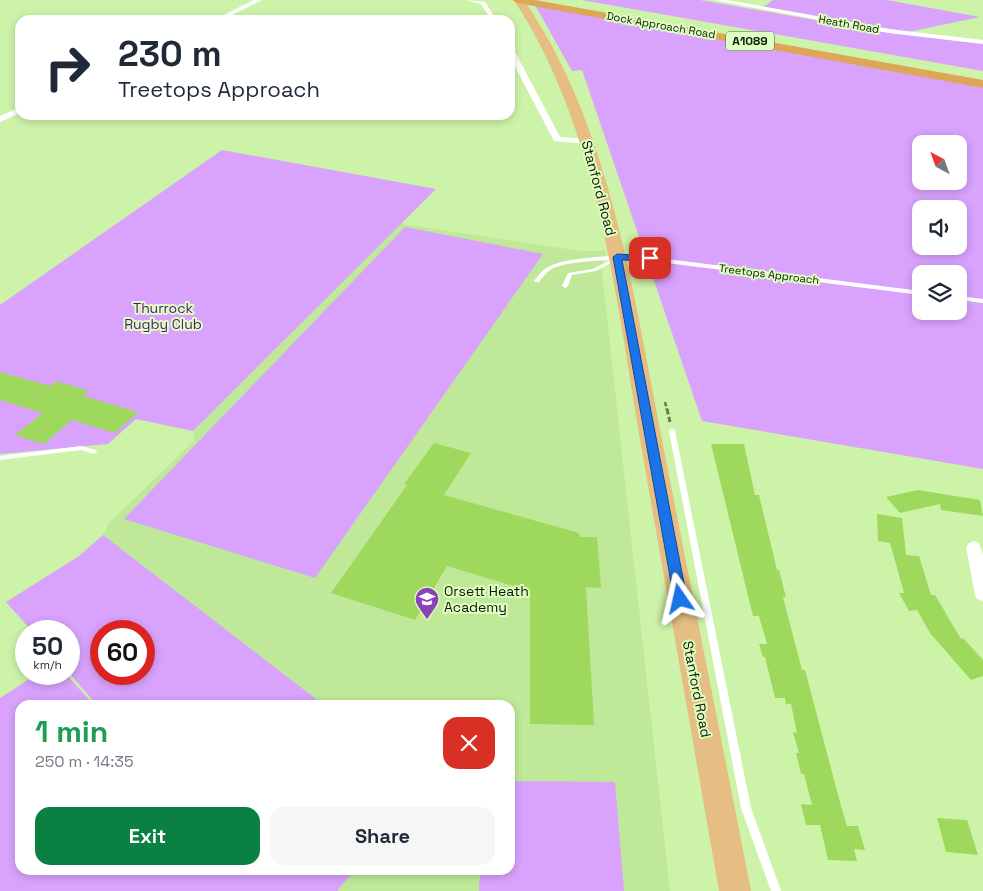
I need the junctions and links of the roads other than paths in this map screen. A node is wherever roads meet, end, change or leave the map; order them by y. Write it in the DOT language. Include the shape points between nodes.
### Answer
graph roads {
  1 [pos="259,0"];
  2 [pos="470,0"];
  3 [pos="549,0"];
  4 [pos="716,0"];
  5 [pos="520,3"];
  6 [pos="227,15"];
  7 [pos="491,15"];
  8 [pos="983,42"];
  9 [pos="515,59"];
  10 [pos="983,78"];
  11 [pos="983,84"];
  12 [pos="15,112"];
  13 [pos="0,119"];
  14 [pos="587,142"];
  15 [pos="617,257"];
  16 [pos="549,268"];
  17 [pos="570,274"];
  18 [pos="538,281"];
  19 [pos="565,286"];
  20 [pos="912,292"];
  21 [pos="967,299"];
  22 [pos="983,301"];
  23 [pos="672,432"];
  24 [pos="94,452"];
  25 [pos="0,458"];
  26 [pos="974,547"];
  27 [pos="983,595"];
  28 [pos="735,891"];
  29 [pos="776,891"];
  1 -- 6 [label="street"];
  2 -- 7 [label="street" via="483,3"];
  3 -- 10 [label="highway, Dock Approach Road / A1089"];
  4 -- 8 [label="street, Heath Road" via="889,31"];
  5 -- 11 [label="highway, Dock Approach Road / A1089"];
  5 -- 14 [label="main road, Stanford Road" via="569,92"];
  9 -- 14 [label="street" via="557,139"];
  12 -- 13 [label="street"];
  14 -- 15 [label="main road, Stanford Road"];
  15 -- 16 [label="lane, Treetops Approach"];
  15 -- 17 [label="lane" via="594,270"];
  15 -- 20 [label="lane, Treetops Approach" via="650,258"];
  15 -- 28 [label="main road, Stanford Road"];
  16 -- 17 [label="lane"];
  16 -- 18 [label="lane"];
  17 -- 19 [label="lane"];
  21 -- 22 [label="lane"];
  23 -- 29 [label="lane" via="746,808"];
  24 -- 25 [label="lane" via="81,448"];
  26 -- 27 [label="street"];
}
